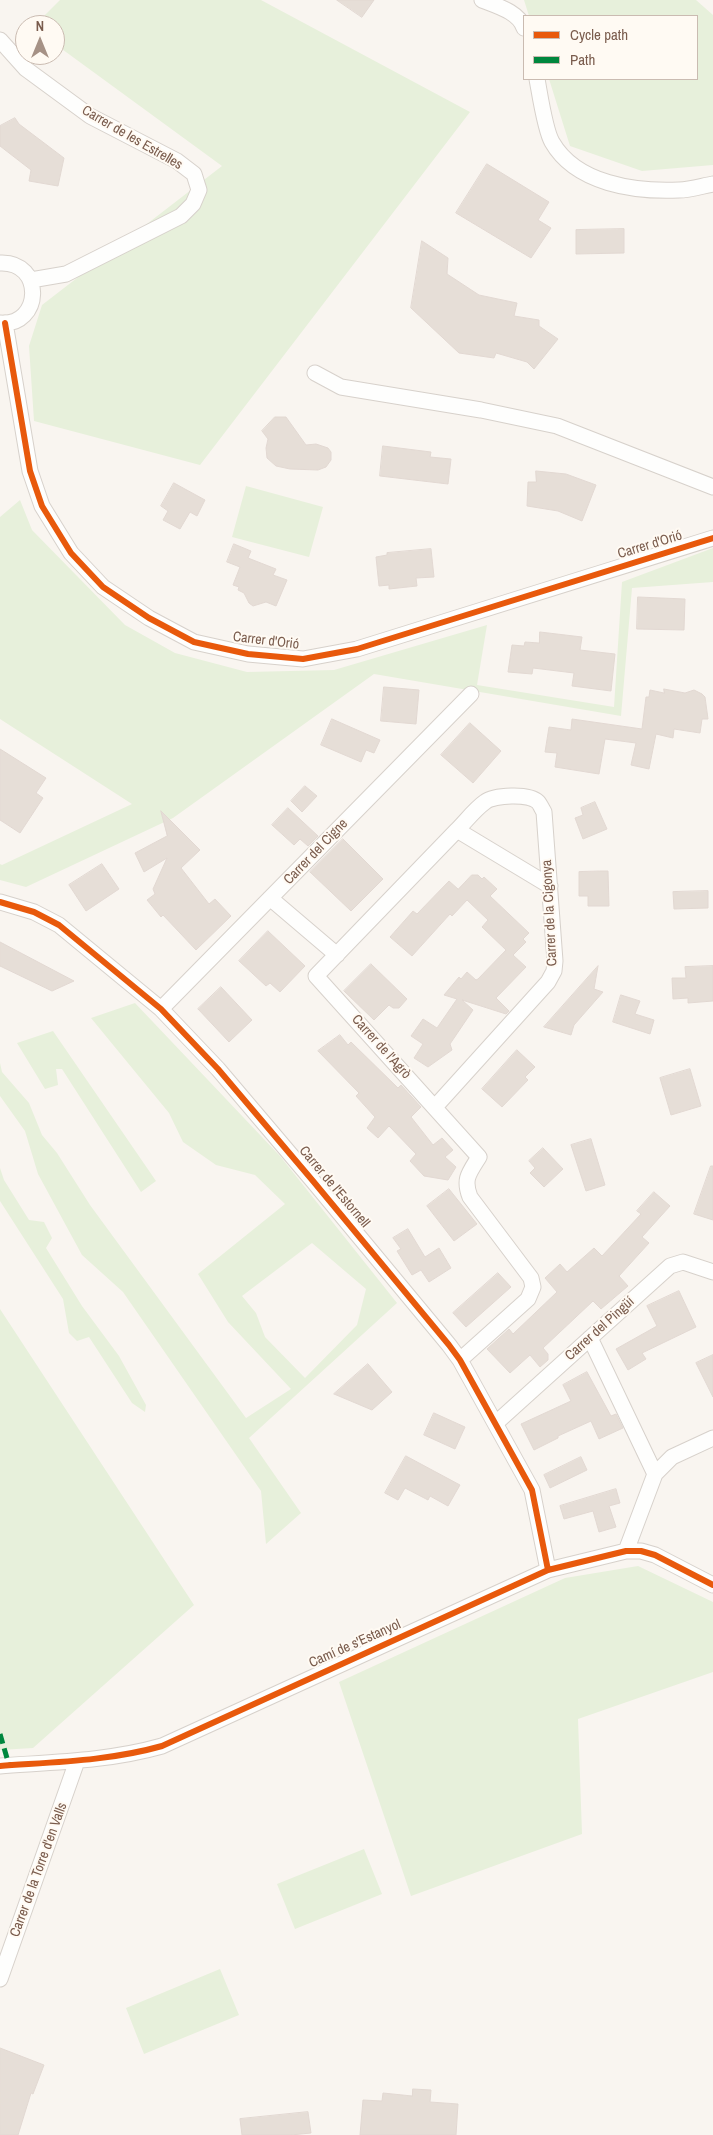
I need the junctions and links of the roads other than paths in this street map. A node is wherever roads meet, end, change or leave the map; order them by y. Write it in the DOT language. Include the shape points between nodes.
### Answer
graph roads {
  1 [pos="482,0"];
  2 [pos="523,25"];
  3 [pos="0,40"];
  4 [pos="537,80"];
  5 [pos="713,184"];
  6 [pos="0,262"];
  7 [pos="31,280"];
  8 [pos="2,323"];
  9 [pos="315,373"];
  10 [pos="713,487"];
  11 [pos="713,538"];
  12 [pos="470,694"];
  13 [pos="457,830"];
  14 [pos="550,886"];
  15 [pos="270,898"];
  16 [pos="0,902"];
  17 [pos="337,955"];
  18 [pos="161,1009"];
  19 [pos="435,1107"];
  20 [pos="713,1272"];
  21 [pos="590,1338"];
  22 [pos="460,1360"];
  23 [pos="496,1423"];
  24 [pos="713,1438"];
  25 [pos="655,1474"];
  26 [pos="626,1551"];
  27 [pos="548,1570"];
  28 [pos="713,1585"];
  29 [pos="77,1761"];
  30 [pos="0,1766"];
  31 [pos="0,1979"];
  1 -- 2 [label="street" via="506,10"];
  3 -- 7 [label="street, Carrer de les Estrelles" via="26,69 90,116 177,161 194,174 199,190 193,204 181,216 66,274"];
  4 -- 5 [label="street" via="551,141 564,159 581,173 620,186 679,190"];
  6 -- 7 [label="street" via="19,267"];
  7 -- 8 [label="street" via="33,300 29,309 15,321"];
  8 -- 11 [label="street, Carrer d'Orió" via="30,471 42,506 71,553 103,587 149,618 194,642 248,654 303,659 357,649"];
  9 -- 10 [label="street" via="341,387 557,426"];
  12 -- 15 [label="street, Carrer del Cigne"];
  13 -- 14 [label="street"];
  13 -- 14 [label="street, Carrer de la Cigonya" via="493,798 529,797 538,802 544,812"];
  13 -- 17 [label="street, Carrer de l'Agrò"];
  14 -- 19 [label="street, Carrer de la Cigonya" via="554,971 548,982"];
  15 -- 17 [label="street"];
  15 -- 18 [label="street, Carrer del Cigne"];
  16 -- 18 [label="street, Carrer de l'Estornell" via="34,912 59,925"];
  17 -- 19 [label="street, Carrer de l'Agrò" via="316,976"];
  18 -- 22 [label="street, Carrer de l'Estornell" via="218,1069"];
  19 -- 22 [label="street, Carrer de l'Agrò" via="479,1157 467,1178 470,1197 531,1278 533,1287 528,1299"];
  20 -- 21 [label="street, Carrer del Pingüí" via="683,1262 670,1266"];
  21 -- 23 [label="street, Carrer del Pingüí"];
  21 -- 25 [label="street"];
  22 -- 23 [label="street, Carrer de l'Estornell"];
  23 -- 27 [label="street, Carrer de l'Estornell" via="532,1490"];
  24 -- 25 [label="street" via="672,1457"];
  25 -- 26 [label="street"];
  26 -- 27 [label="street, Camí de s'Estanyol"];
  26 -- 28 [label="street, Camí de s'Estanyol" via="655,1555"];
  27 -- 29 [label="street, Camí de s'Estanyol" via="162,1746 120,1756"];
  29 -- 30 [label="street, Camí de s'Estanyol"];
  29 -- 31 [label="street, Carrer de la Torre d'en Valls"];
}
